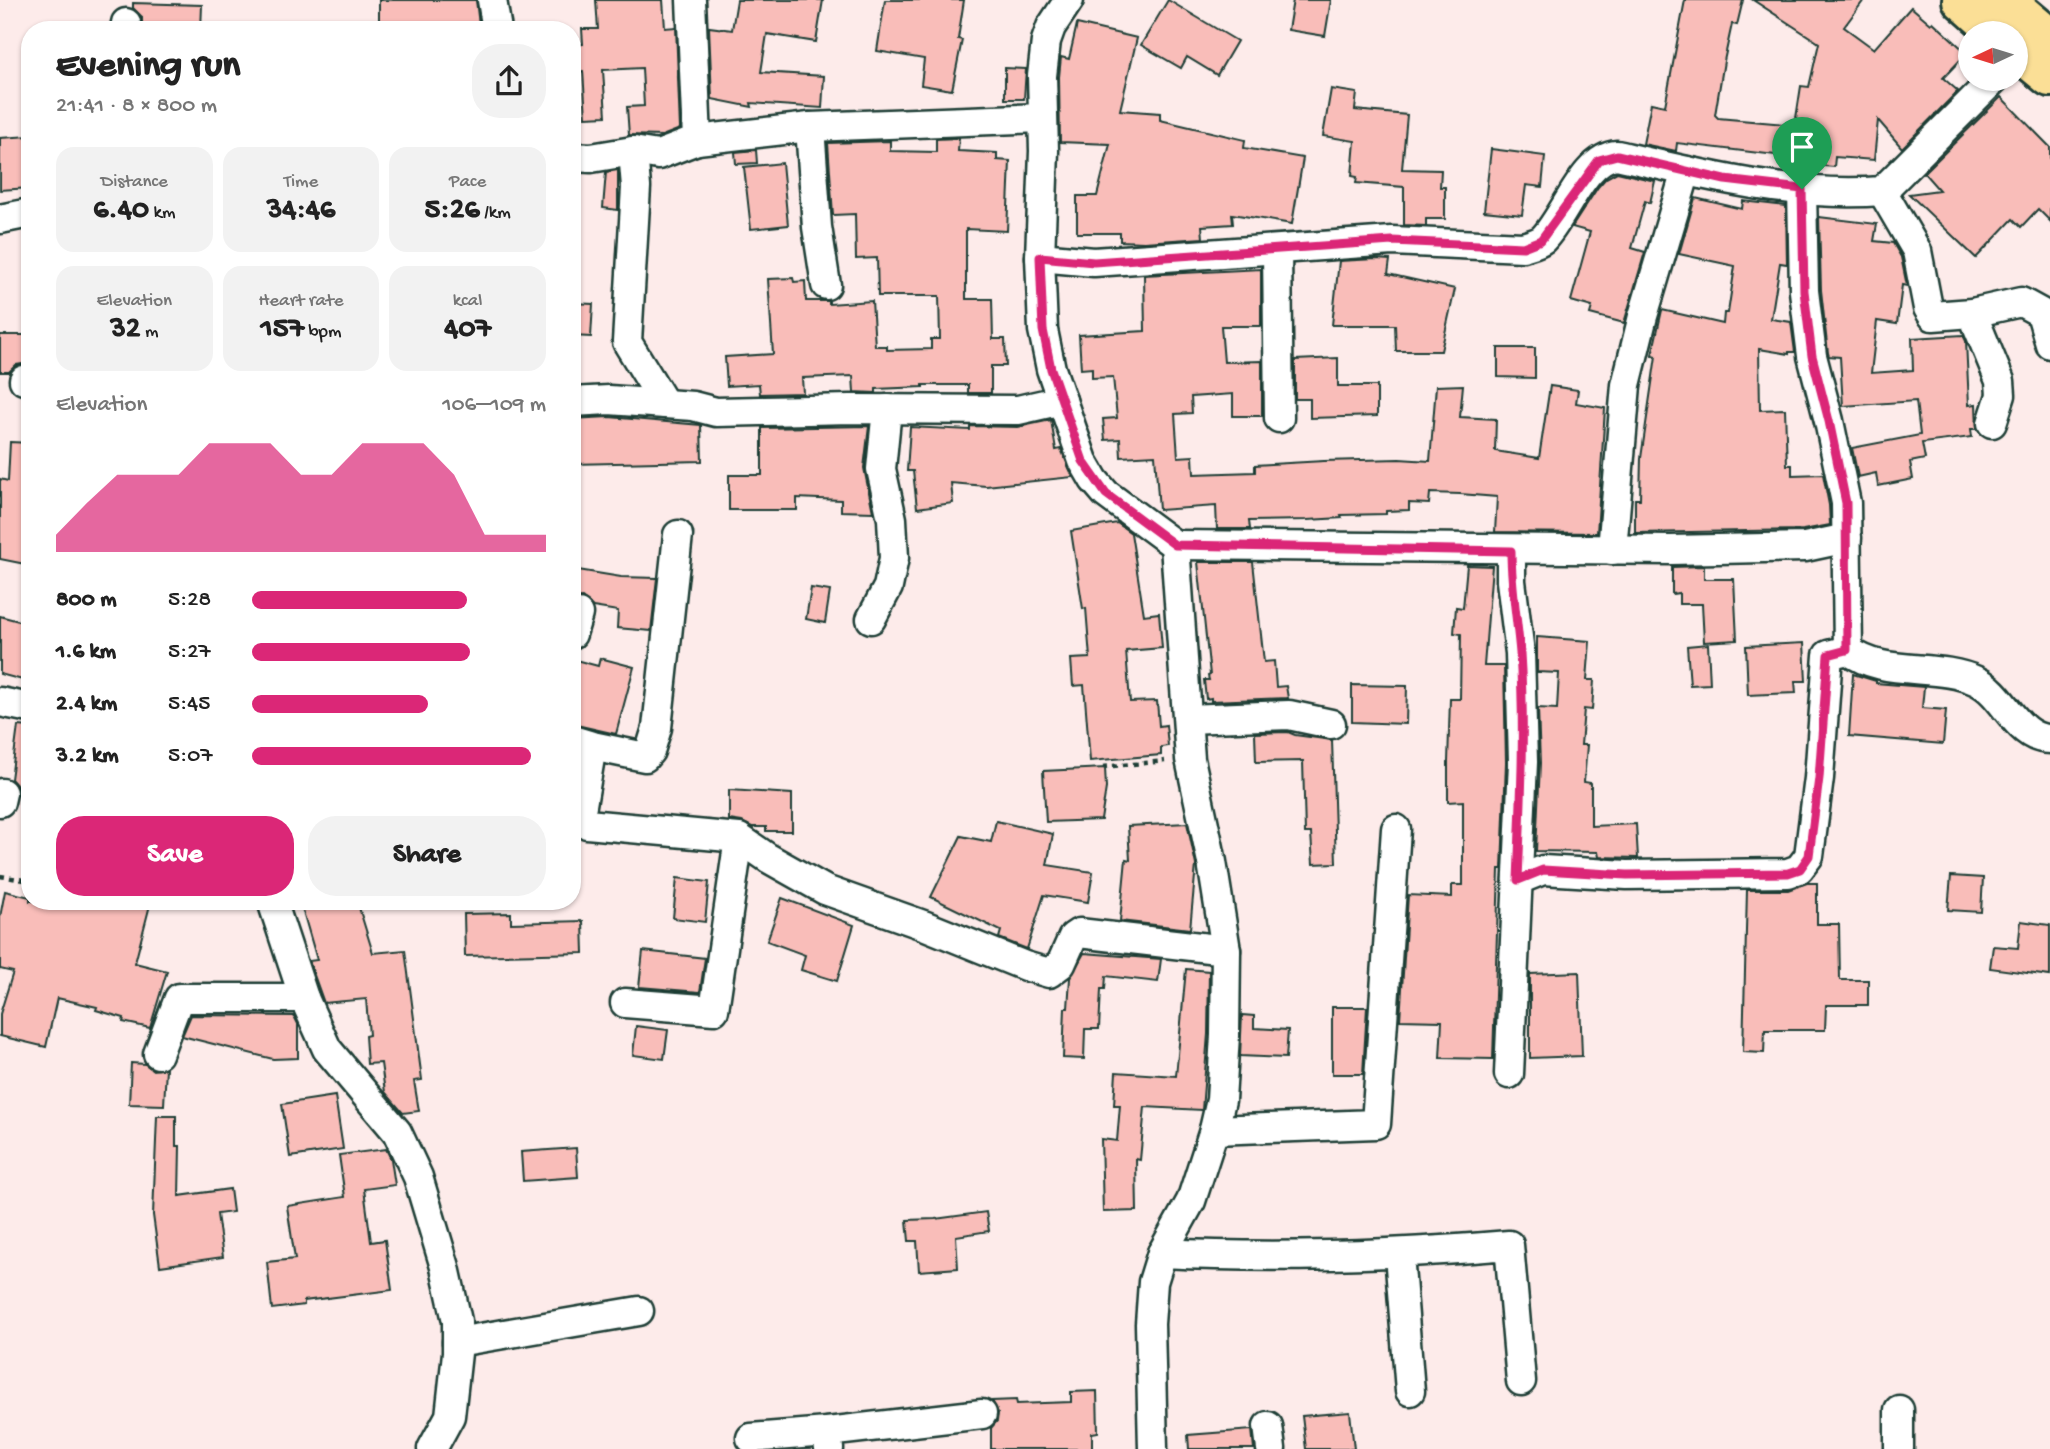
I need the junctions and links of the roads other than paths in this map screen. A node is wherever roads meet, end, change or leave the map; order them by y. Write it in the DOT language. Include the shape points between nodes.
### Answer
graph roads {
  1 [pos="492,0"];
  2 [pos="691,0"];
  3 [pos="1069,0"];
  4 [pos="1962,0"];
  5 [pos="2005,0"];
  6 [pos="496,21"];
  7 [pos="1984,21"];
  8 [pos="2009,21"];
  9 [pos="2028,61"];
  10 [pos="2050,77"];
  11 [pos="1978,91"];
  12 [pos="1043,118"];
  13 [pos="810,127"];
  14 [pos="697,140"];
  15 [pos="633,151"];
  16 [pos="581,157"];
  17 [pos="1686,171"];
  18 [pos="1802,189"];
  19 [pos="1882,191"];
  20 [pos="21,215"];
  21 [pos="0,219"];
  22 [pos="1277,251"];
  23 [pos="1040,257"];
  24 [pos="826,285"];
  25 [pos="1972,313"];
  26 [pos="2050,344"];
  27 [pos="1062,400"];
  28 [pos="581,402"];
  29 [pos="665,404"];
  30 [pos="887,409"];
  31 [pos="1279,418"];
  32 [pos="1992,423"];
  33 [pos="678,535"];
  34 [pos="1847,538"];
  35 [pos="1175,545"];
  36 [pos="1612,550"];
  37 [pos="1511,551"];
  38 [pos="871,619"];
  39 [pos="1847,650"];
  40 [pos="0,702"];
  41 [pos="21,706"];
  42 [pos="1188,719"];
  43 [pos="1331,724"];
  44 [pos="2050,739"];
  45 [pos="582,743"];
  46 [pos="1396,829"];
  47 [pos="739,838"];
  48 [pos="1518,880"];
  49 [pos="275,910"];
  50 [pos="1226,950"];
  51 [pos="304,998"];
  52 [pos="625,1003"];
  53 [pos="158,1054"];
  54 [pos="1509,1074"];
  55 [pos="1213,1130"];
  56 [pos="1162,1252"];
  57 [pos="1399,1254"];
  58 [pos="639,1311"];
  59 [pos="457,1342"];
  60 [pos="1521,1381"];
  61 [pos="1410,1391"];
  62 [pos="1899,1410"];
  63 [pos="982,1415"];
  64 [pos="751,1438"];
  65 [pos="828,1441"];
  66 [pos="432,1449"];
  67 [pos="1153,1449"];
  68 [pos="1899,1449"];
  1 -- 6 [label="street"];
  2 -- 14 [label="street"];
  3 -- 12 [label="street" via="1046,41"];
  4 -- 7 [label="highway"];
  5 -- 8 [label="highway"];
  9 -- 10 [label="highway"];
  11 -- 19 [label="street"];
  12 -- 13 [label="street"];
  12 -- 23 [label="street"];
  13 -- 14 [label="street"];
  13 -- 24 [label="street"];
  14 -- 15 [label="street" via="658,155"];
  15 -- 16 [label="street"];
  15 -- 29 [label="street" via="636,187 627,342"];
  17 -- 18 [label="street"];
  17 -- 22 [label="street" via="1607,156 1591,169 1541,240 1523,247 1392,241"];
  17 -- 36 [label="street" via="1626,385"];
  18 -- 19 [label="street" via="1847,194"];
  18 -- 34 [label="street" via="1804,291 1812,356 1842,478"];
  19 -- 25 [label="street" via="1917,251 1930,314 1938,318"];
  20 -- 21 [label="street"];
  22 -- 23 [label="street" via="1094,262"];
  22 -- 31 [label="street"];
  23 -- 27 [label="street" via="1043,330"];
  25 -- 26 [label="street" via="2021,302 2032,306 2041,313"];
  25 -- 32 [label="street" via="2000,381 2001,396"];
  27 -- 30 [label="street" via="1018,410"];
  27 -- 35 [label="street" via="1094,480"];
  28 -- 29 [label="street"];
  29 -- 30 [label="street" via="716,412"];
  30 -- 38 [label="street" via="881,469 892,519 894,558 888,587"];
  33 -- 45 [label="street" via="657,728 650,751 645,757"];
  34 -- 36 [label="street" via="1805,547"];
  34 -- 39 [label="street"];
  35 -- 37 [label="street"];
  35 -- 42 [label="street"];
  36 -- 37 [label="street"];
  37 -- 48 [label="street" via="1523,762"];
  39 -- 44 [label="street" via="1874,664 1946,672 1977,681 2000,698 2030,734"];
  39 -- 48 [label="street" via="1828,655 1809,856 1800,869 1788,873 1627,875 1543,870"];
  40 -- 41 [label="street"];
  42 -- 43 [label="street" via="1289,715"];
  42 -- 50 [label="street" via="1190,759"];
  45 -- 47 [label="street" via="581,816 587,824"];
  46 -- 55 [label="street" via="1376,1124"];
  47 -- 50 [label="street" via="825,890 1049,973 1061,964 1079,933"];
  47 -- 52 [label="street" via="714,1010"];
  48 -- 54 [label="street"];
  49 -- 51 [label="street"];
  50 -- 55 [label="street" via="1221,1100"];
  51 -- 53 [label="street" via="179,998"];
  51 -- 59 [label="street" via="327,1049 397,1132 418,1177 445,1267"];
  55 -- 56 [label="street" via="1191,1200"];
  56 -- 57 [label="street" via="1218,1256"];
  56 -- 67 [label="street" via="1151,1299"];
  57 -- 60 [label="street" via="1509,1245"];
  57 -- 61 [label="street"];
  58 -- 59 [label="street"];
  59 -- 66 [label="street" via="450,1416"];
  62 -- 68 [label="street"];
  63 -- 65 [label="street"];
  64 -- 65 [label="street"];
}
